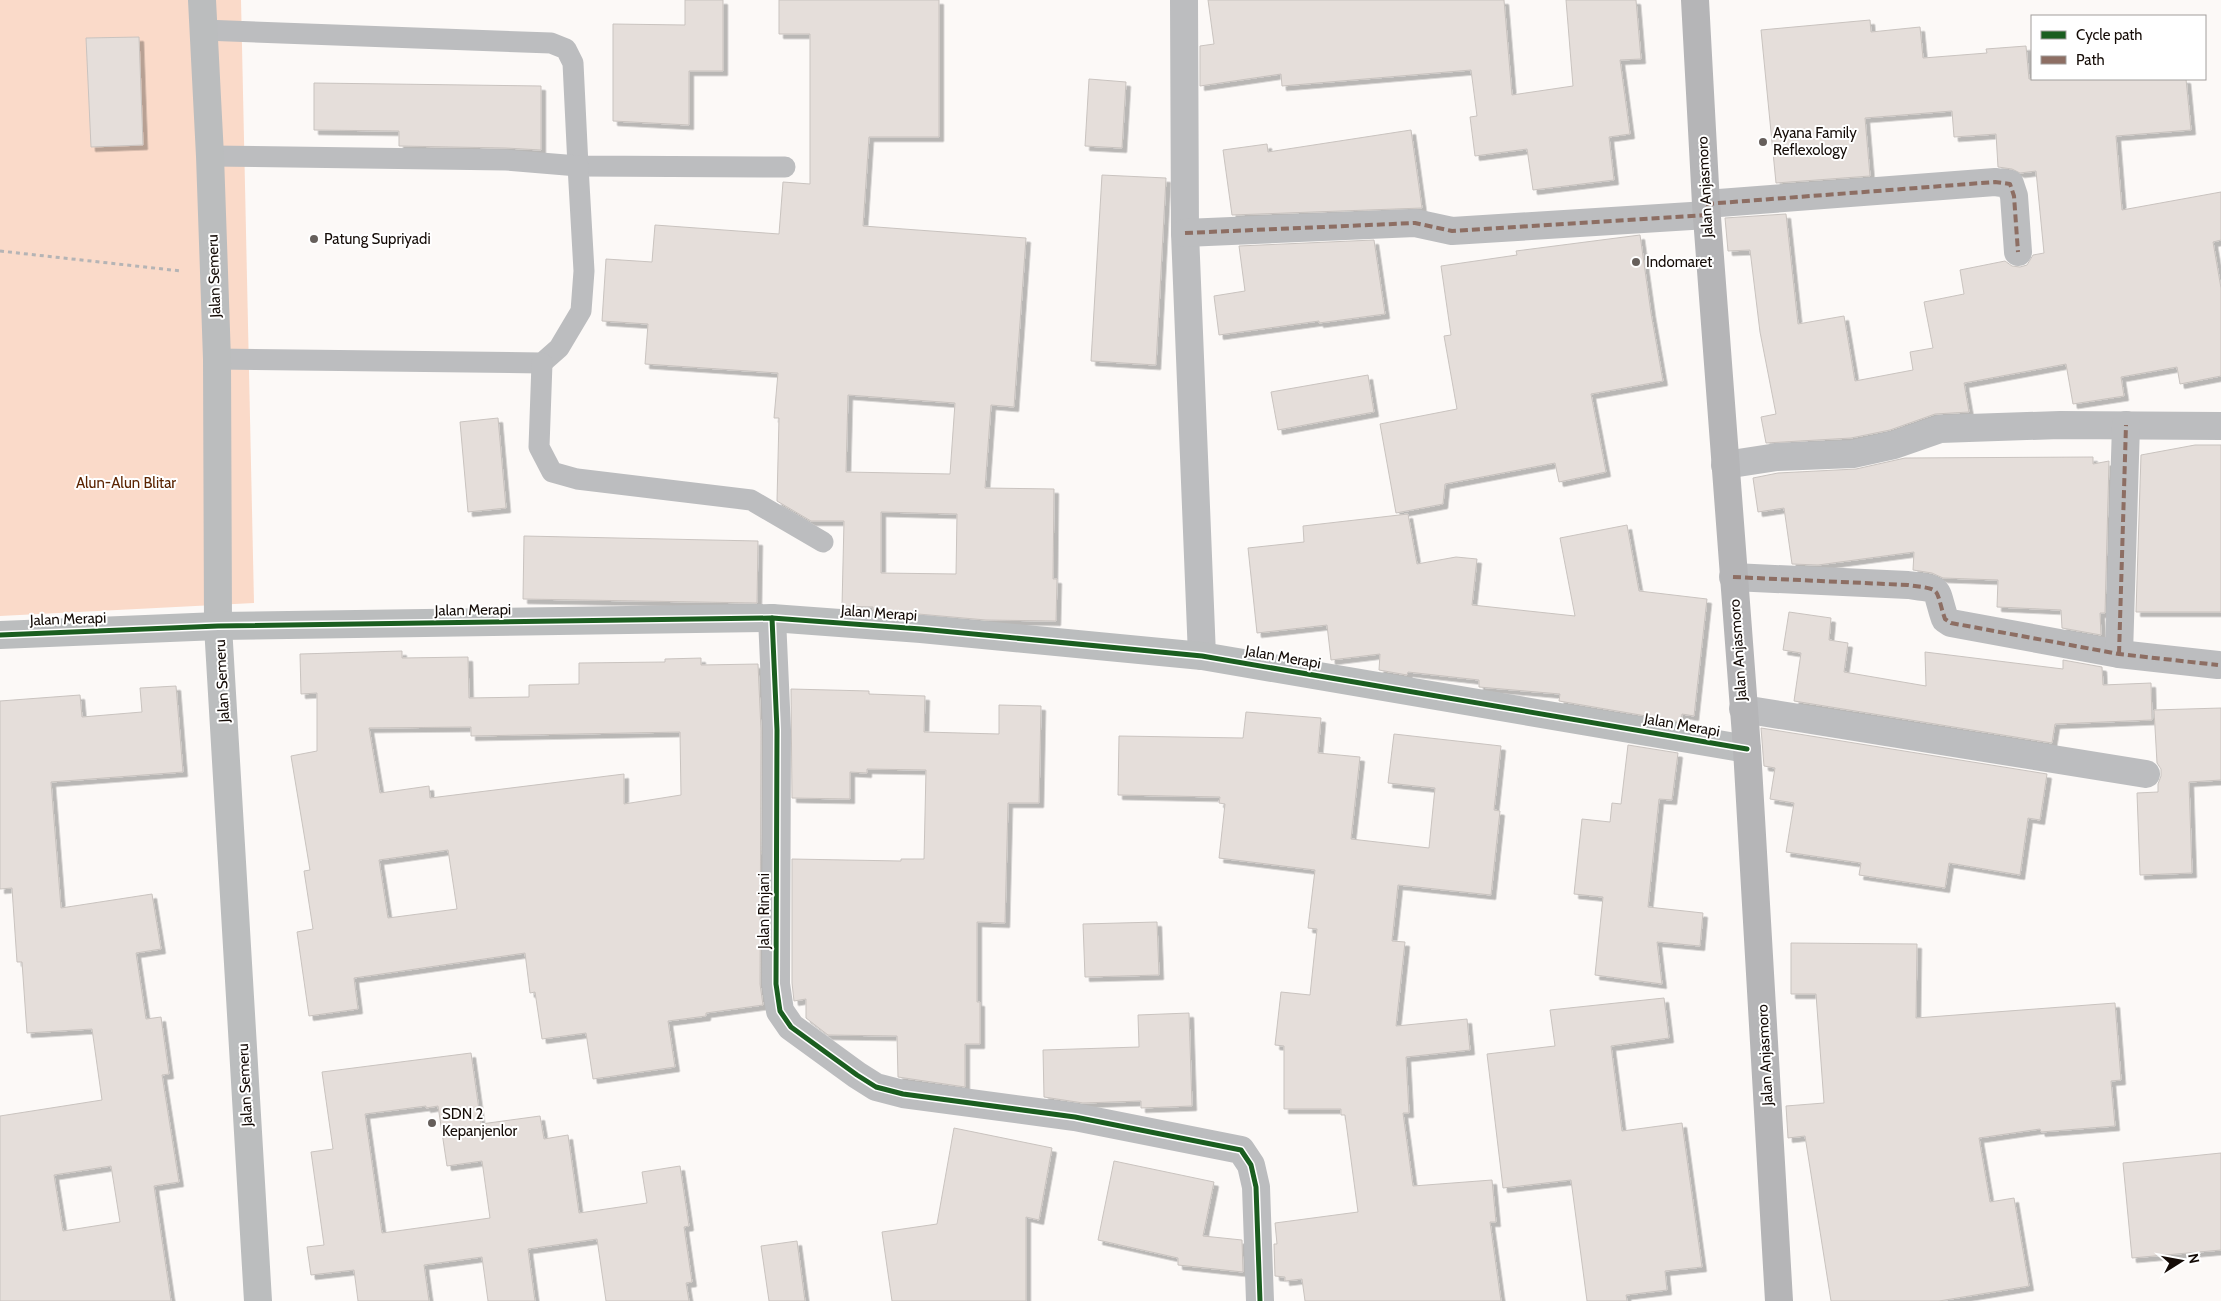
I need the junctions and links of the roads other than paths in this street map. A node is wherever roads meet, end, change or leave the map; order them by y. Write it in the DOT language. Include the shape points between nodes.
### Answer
graph roads {
  1 [pos="202,0"];
  2 [pos="1184,0"];
  3 [pos="1695,0"];
  4 [pos="203,30"];
  5 [pos="210,156"];
  6 [pos="578,166"];
  7 [pos="785,167"];
  8 [pos="1706,210"];
  9 [pos="1185,233"];
  10 [pos="2018,252"];
  11 [pos="217,358"];
  12 [pos="542,363"];
  13 [pos="2126,425"];
  14 [pos="2221,426"];
  15 [pos="1725,465"];
  16 [pos="823,542"];
  17 [pos="1733,577"];
  18 [pos="772,618"];
  19 [pos="218,626"];
  20 [pos="0,635"];
  21 [pos="2119,654"];
  22 [pos="1202,656"];
  23 [pos="2218,665"];
  24 [pos="1743,709"];
  25 [pos="1747,749"];
  26 [pos="2146,774"];
  27 [pos="258,1301"];
  28 [pos="1260,1301"];
  29 [pos="1779,1301"];
  1 -- 4 [label="street, Jalan Semeru"];
  2 -- 9 [label="street"];
  3 -- 8 [label="main road, Jalan Anjasmoro"];
  4 -- 5 [label="street, Jalan Semeru"];
  4 -- 6 [label="lane" via="550,42 566,49 573,63"];
  5 -- 6 [label="lane" via="506,160"];
  5 -- 11 [label="street, Jalan Semeru"];
  6 -- 7 [label="lane"];
  6 -- 12 [label="lane" via="584,271 581,311 559,348"];
  8 -- 9 [label="street" via="1452,231 1415,223"];
  8 -- 10 [label="street" via="1996,182 2010,184 2014,196"];
  8 -- 15 [label="main road, Jalan Anjasmoro"];
  9 -- 22 [label="street"];
  11 -- 12 [label="lane"];
  11 -- 19 [label="street, Jalan Semeru"];
  12 -- 16 [label="lane" via="539,447 552,472 577,479 751,500"];
  13 -- 14 [label="street"];
  13 -- 15 [label="street" via="1940,429 1853,454 1777,457"];
  13 -- 21 [label="street"];
  15 -- 17 [label="main road, Jalan Anjasmoro"];
  17 -- 21 [label="street" via="1934,588 1945,619 1951,623"];
  17 -- 24 [label="main road, Jalan Anjasmoro"];
  18 -- 19 [label="street, Jalan Merapi"];
  18 -- 22 [label="street, Jalan Merapi"];
  18 -- 28 [label="street, Jalan Rinjani" via="776,730 776,984 780,1011 791,1026 837,1062 876,1086 903,1094 1075,1117 1241,1150 1251,1164 1256,1187"];
  19 -- 20 [label="street, Jalan Merapi"];
  19 -- 27 [label="street, Jalan Semeru"];
  21 -- 23 [label="street"];
  22 -- 25 [label="street, Jalan Merapi"];
  24 -- 25 [label="main road, Jalan Anjasmoro"];
  24 -- 26 [label="street"];
  25 -- 29 [label="main road, Jalan Anjasmoro"];
}
